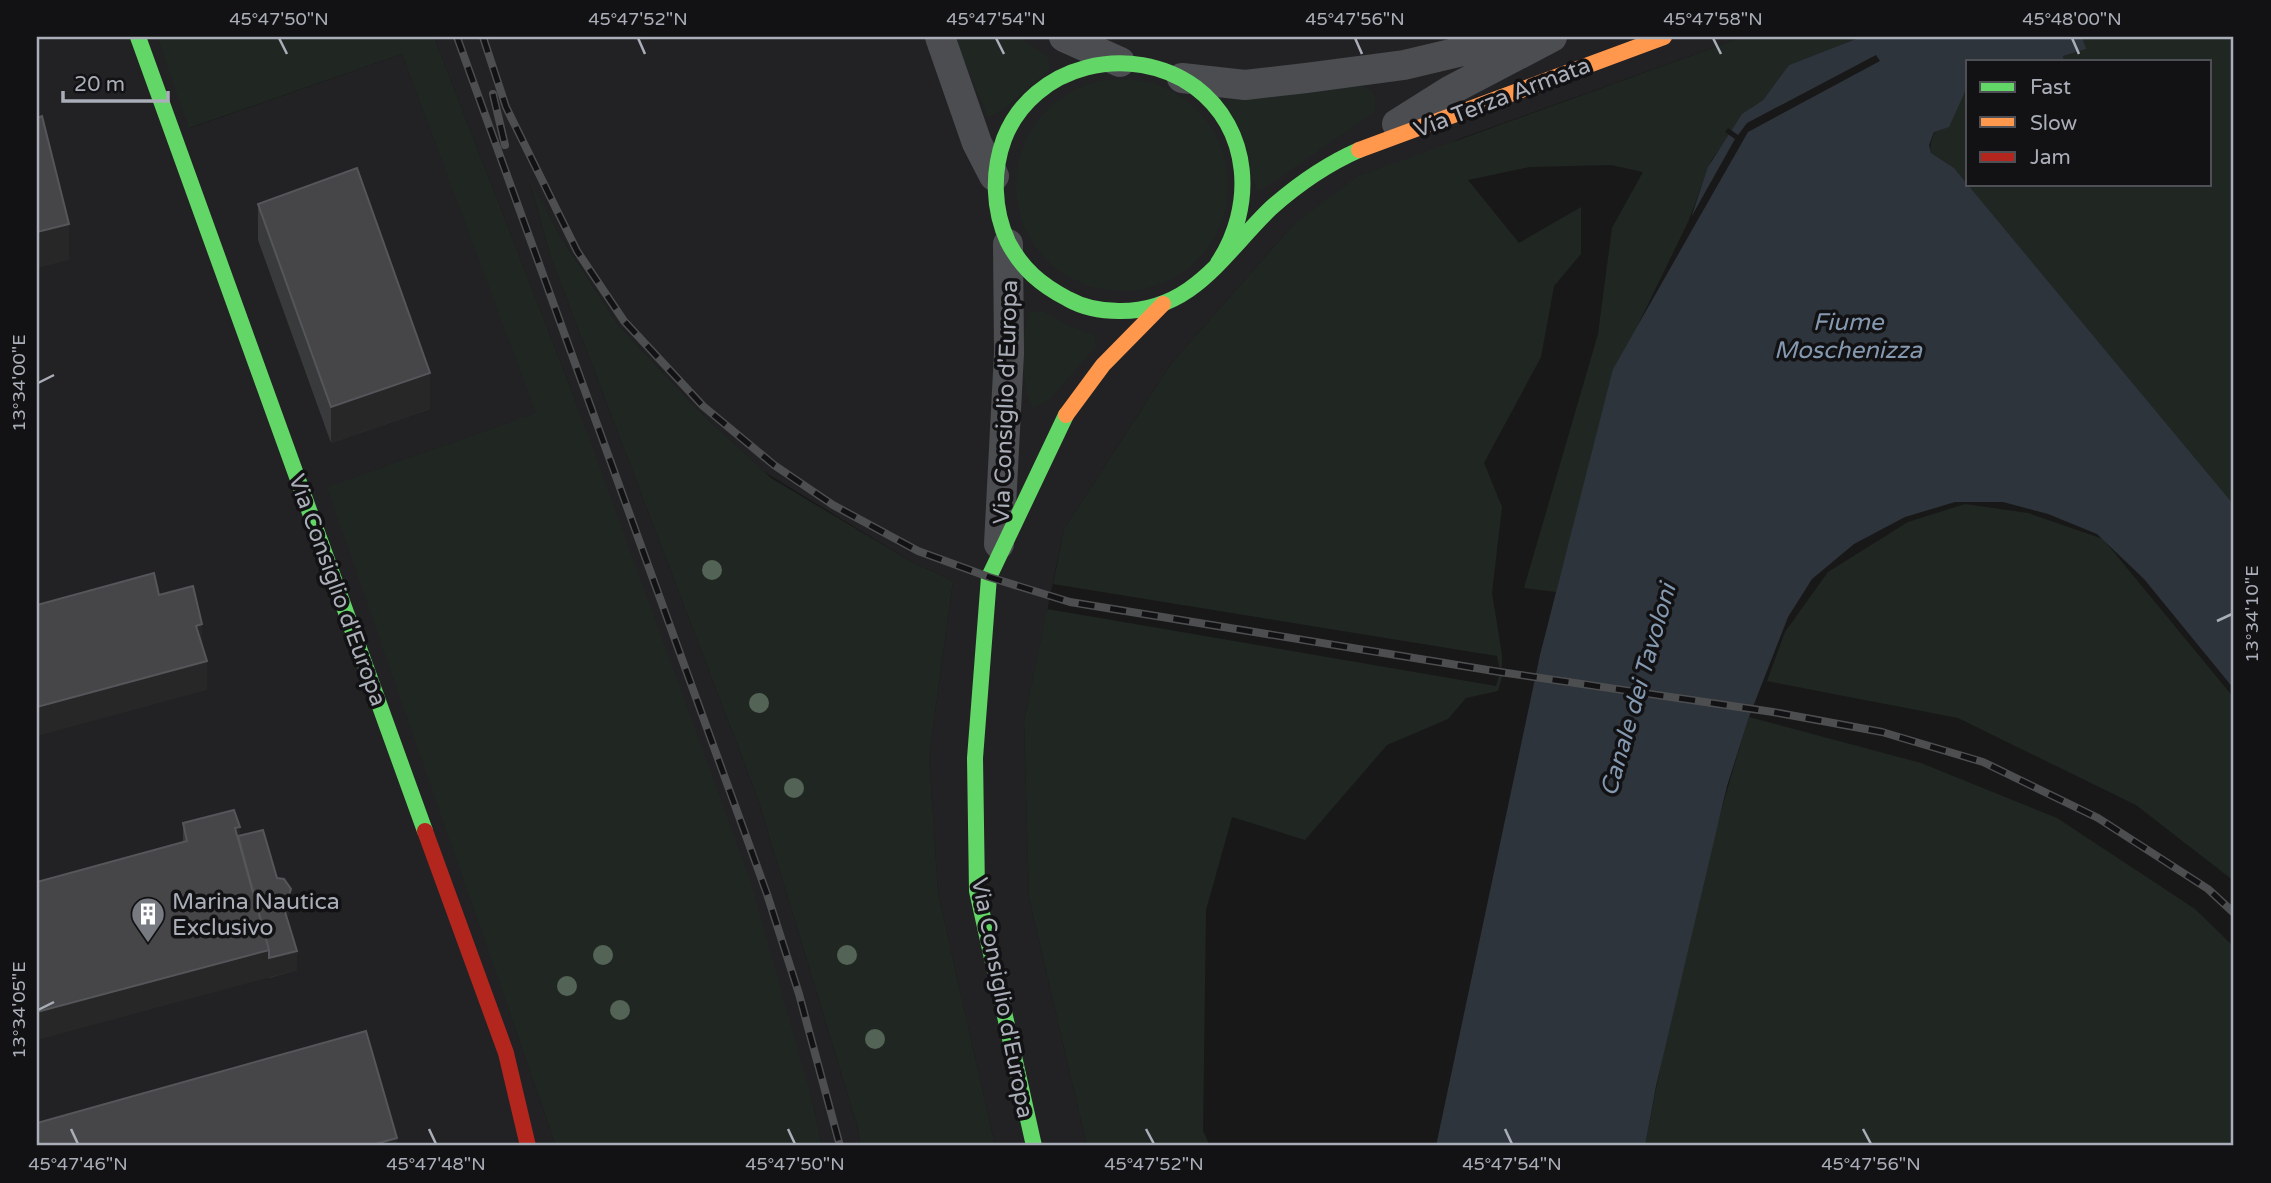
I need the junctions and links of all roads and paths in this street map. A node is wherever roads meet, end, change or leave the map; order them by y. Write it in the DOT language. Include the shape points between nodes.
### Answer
graph roads {
  1 [pos="138,37"];
  2 [pos="940,37"];
  3 [pos="1064,37"];
  4 [pos="1431,37"];
  5 [pos="1522,37"];
  6 [pos="1552,37"];
  7 [pos="1664,37"];
  8 [pos="1120,62"];
  9 [pos="1182,78"];
  10 [pos="1306,78"];
  11 [pos="1340,159"];
  12 [pos="994,176"];
  13 [pos="1008,244"];
  14 [pos="1218,263"];
  15 [pos="1163,304"];
  16 [pos="998,559"];
  17 [pos="528,1146"];
  18 [pos="1034,1146"];
  1 -- 17 [label="street, Via Consiglio d'Europa" via="506,1053"];
  2 -- 12 [label="street, Via Terza Armata" via="977,143"];
  3 -- 8 [label="street, Via Terza Armata"];
  4 -- 10 [label="street, Via Terza Armata"];
  5 -- 10 [label="street, Via Terza Armata" via="1404,65"];
  6 -- 11 [label="street, Via Terza Armata" via="1451,90"];
  7 -- 11 [label="street, Via Terza Armata"];
  8 -- 9 [label="street, Via Terza Armata" via="1152,65"];
  8 -- 12 [label="street, Via Terza Armata" via="1083,66 1049,82 1022,107 1003,139"];
  9 -- 10 [label="street, Via Terza Armata" via="1245,85"];
  9 -- 14 [label="street, Via Terza Armata" via="1216,107 1237,145 1244,189 1236,233"];
  11 -- 14 [label="street, Via Terza Armata" via="1283,197"];
  12 -- 13 [label="street, Via Terza Armata" via="997,211"];
  13 -- 15 [label="street, Via Terza Armata" via="1036,280 1074,304 1118,312"];
  13 -- 16 [label="street, Via Consiglio d'Europa" via="1009,354"];
  14 -- 15 [label="street, Via Terza Armata" via="1194,288"];
  15 -- 16 [label="street, Via Consiglio d'Europa" via="1103,365 1062,421"];
  16 -- 18 [label="street, Via Consiglio d'Europa" via="989,577 975,758 978,891"];
}
